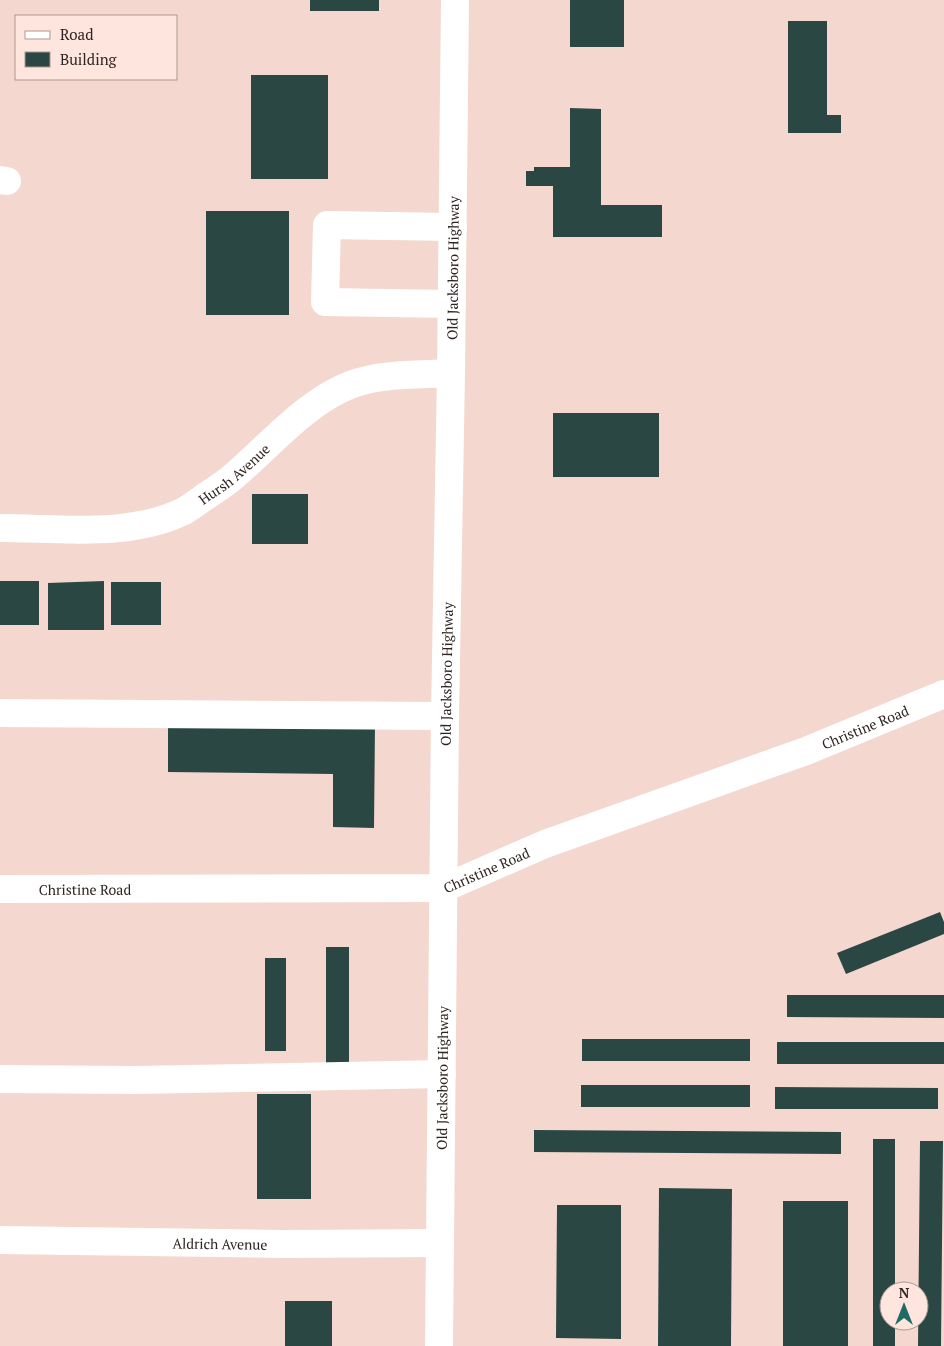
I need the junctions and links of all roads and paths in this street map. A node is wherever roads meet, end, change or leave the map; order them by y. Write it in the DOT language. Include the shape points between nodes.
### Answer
graph roads {
  1 [pos="455,0"];
  2 [pos="453,227"];
  3 [pos="452,304"];
  4 [pos="451,373"];
  5 [pos="0,528"];
  6 [pos="944,694"];
  7 [pos="0,713"];
  8 [pos="445,716"];
  9 [pos="444,888"];
  10 [pos="0,889"];
  11 [pos="442,1074"];
  12 [pos="0,1079"];
  13 [pos="0,1240"];
  14 [pos="440,1243"];
  15 [pos="439,1346"];
  1 -- 2 [label="street, Old Jacksboro Highway"];
  2 -- 3 [label="street, Old Jacksboro Highway"];
  2 -- 3 [label="street" via="327,225 325,302"];
  3 -- 4 [label="street, Old Jacksboro Highway"];
  4 -- 5 [label="street, Hursh Avenue" via="377,379 348,386 313,405 232,478 185,511 152,523 97,529"];
  4 -- 8 [label="street, Old Jacksboro Highway"];
  6 -- 9 [label="street, Christine Road" via="806,751 546,844"];
  7 -- 8 [label="street"];
  8 -- 9 [label="street, Old Jacksboro Highway"];
  9 -- 10 [label="street, Christine Road"];
  9 -- 11 [label="street, Old Jacksboro Highway"];
  11 -- 12 [label="street" via="135,1080"];
  11 -- 14 [label="street, Old Jacksboro Highway"];
  13 -- 14 [label="street, Aldrich Avenue"];
  14 -- 15 [label="street, Old Jacksboro Highway"];
}
